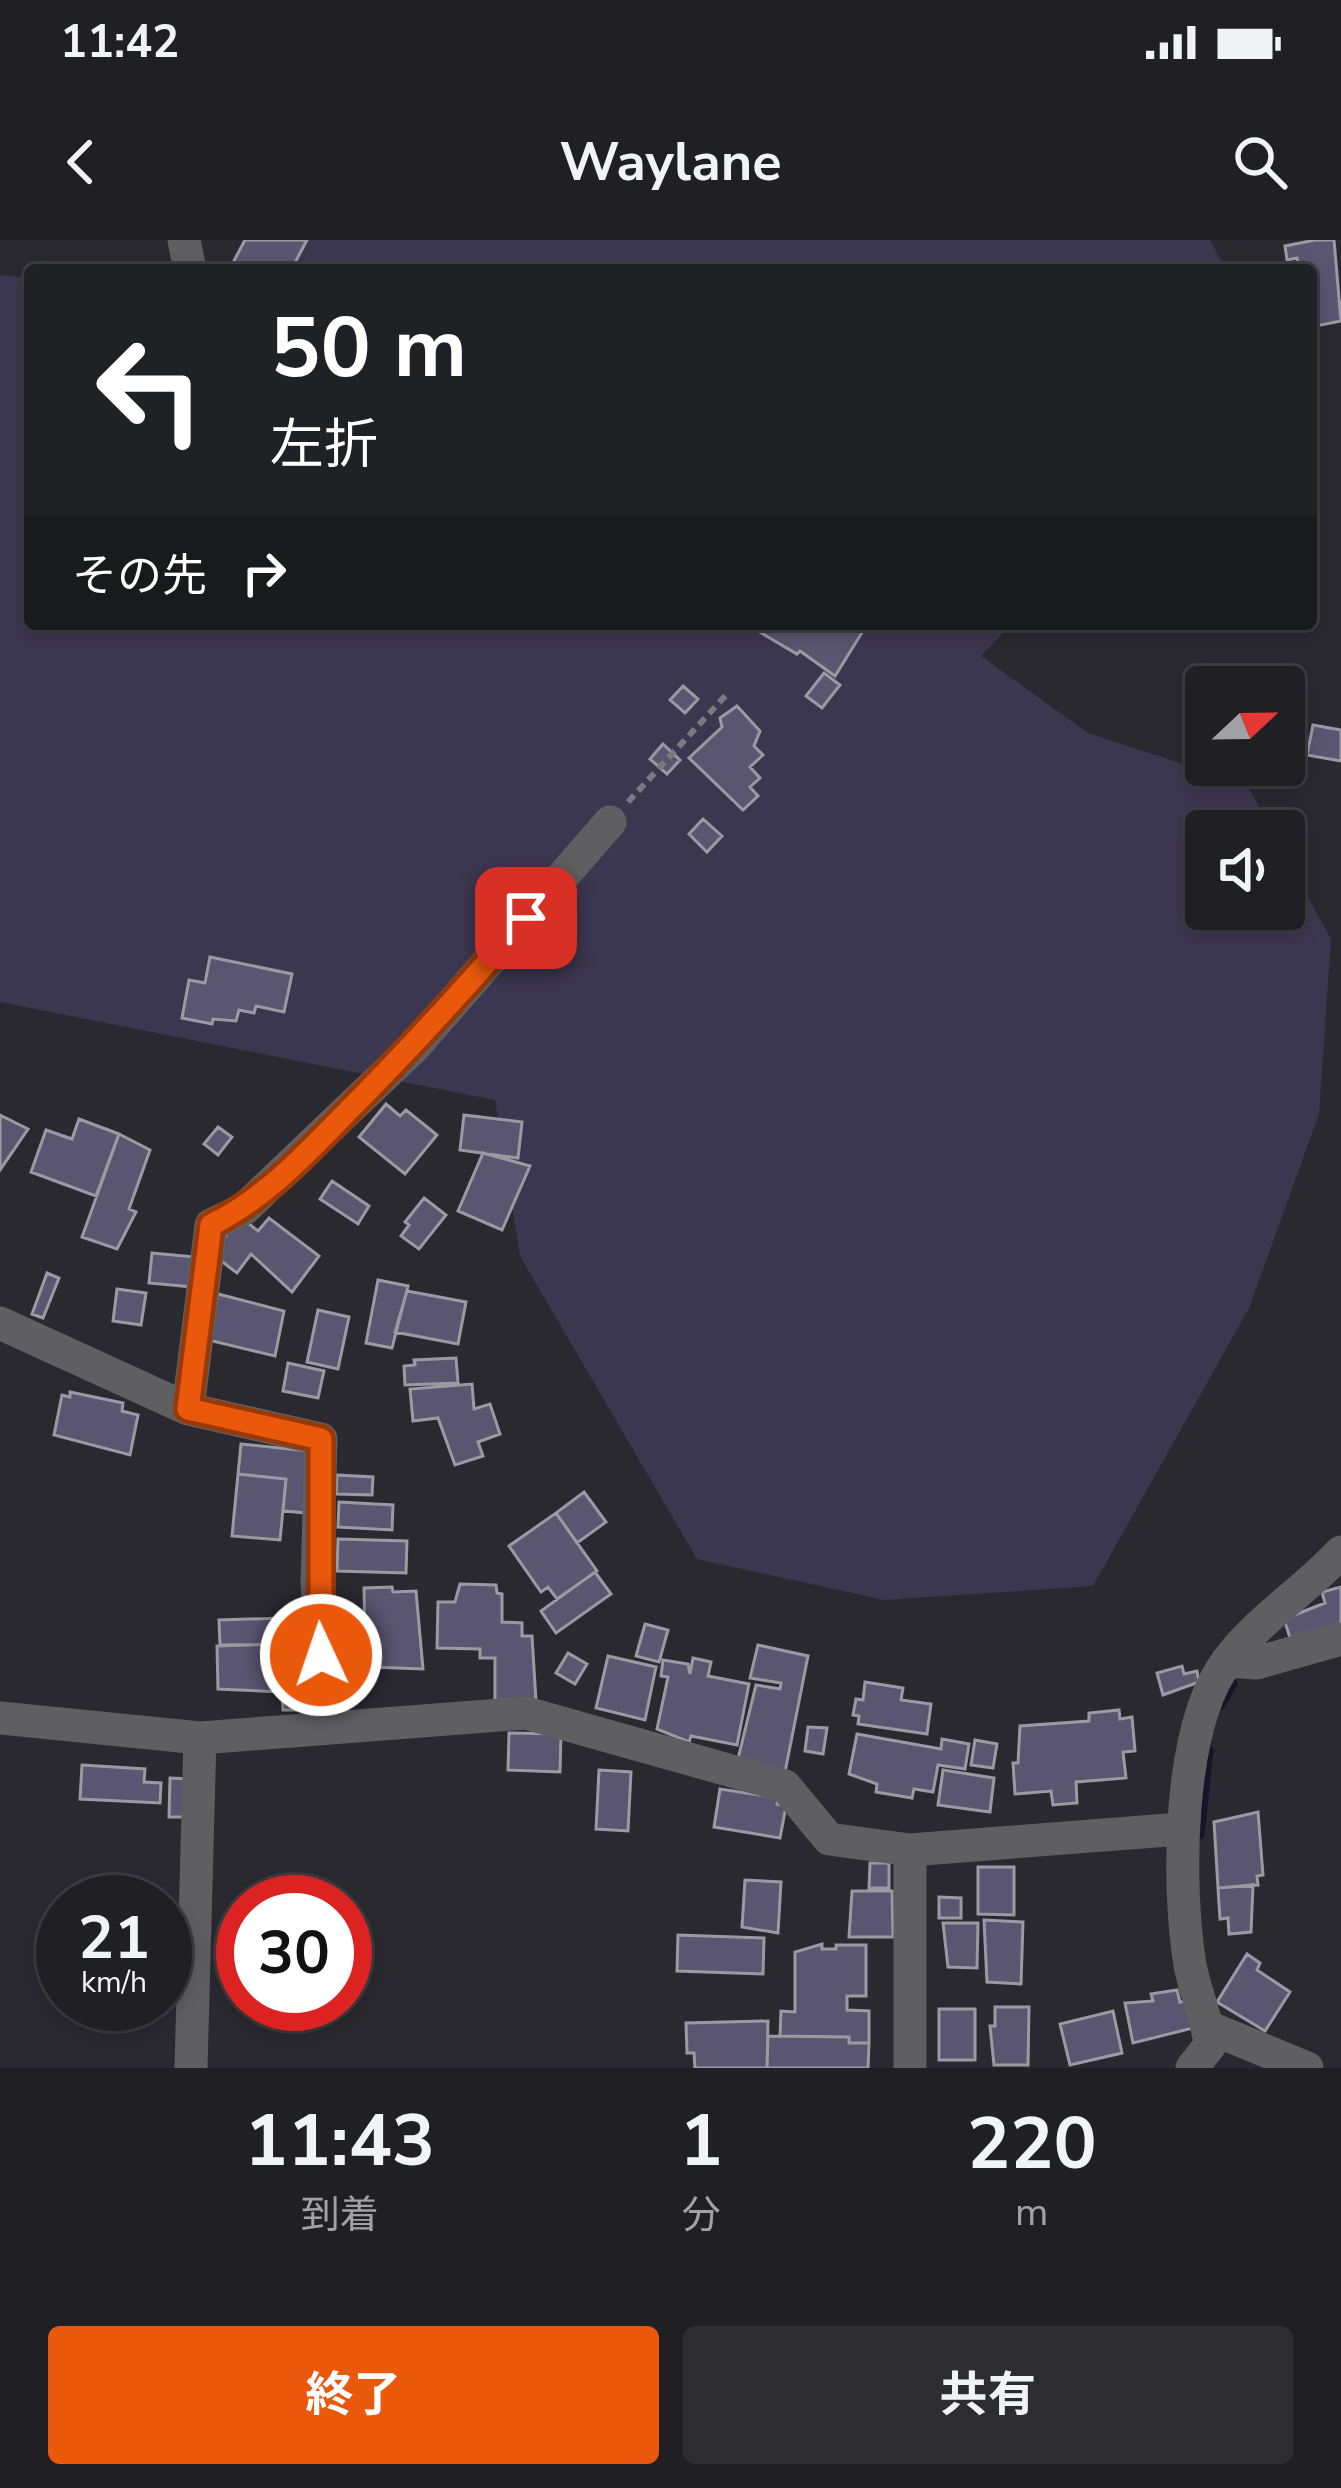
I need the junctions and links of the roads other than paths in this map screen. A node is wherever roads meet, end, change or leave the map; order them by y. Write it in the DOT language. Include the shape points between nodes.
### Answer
graph roads {
  1 [pos="610,822"];
  2 [pos="0,1322"];
  3 [pos="188,1409"];
  4 [pos="1341,1552"];
  5 [pos="1341,1639"];
  6 [pos="1227,1661"];
  7 [pos="0,1718"];
  8 [pos="326,1727"];
  9 [pos="200,1738"];
  10 [pos="1181,1829"];
  11 [pos="910,1850"];
  12 [pos="1214,2028"];
  13 [pos="191,2068"];
  14 [pos="910,2068"];
  15 [pos="1192,2068"];
  16 [pos="1307,2068"];
  1 -- 3 [label="street" via="415,1046 258,1197 211,1225"];
  2 -- 3 [label="street"];
  3 -- 8 [label="street" via="321,1439 317,1583"];
  4 -- 6 [label="street"];
  5 -- 6 [label="street" via="1256,1663"];
  6 -- 10 [label="street" via="1202,1712"];
  7 -- 9 [label="street"];
  8 -- 9 [label="street"];
  8 -- 11 [label="street" via="544,1717 785,1786 829,1838"];
  9 -- 13 [label="street"];
  10 -- 11 [label="street"];
  10 -- 12 [label="street" via="1188,1951"];
  11 -- 14 [label="street"];
  12 -- 15 [label="street"];
  12 -- 16 [label="street"];
}
